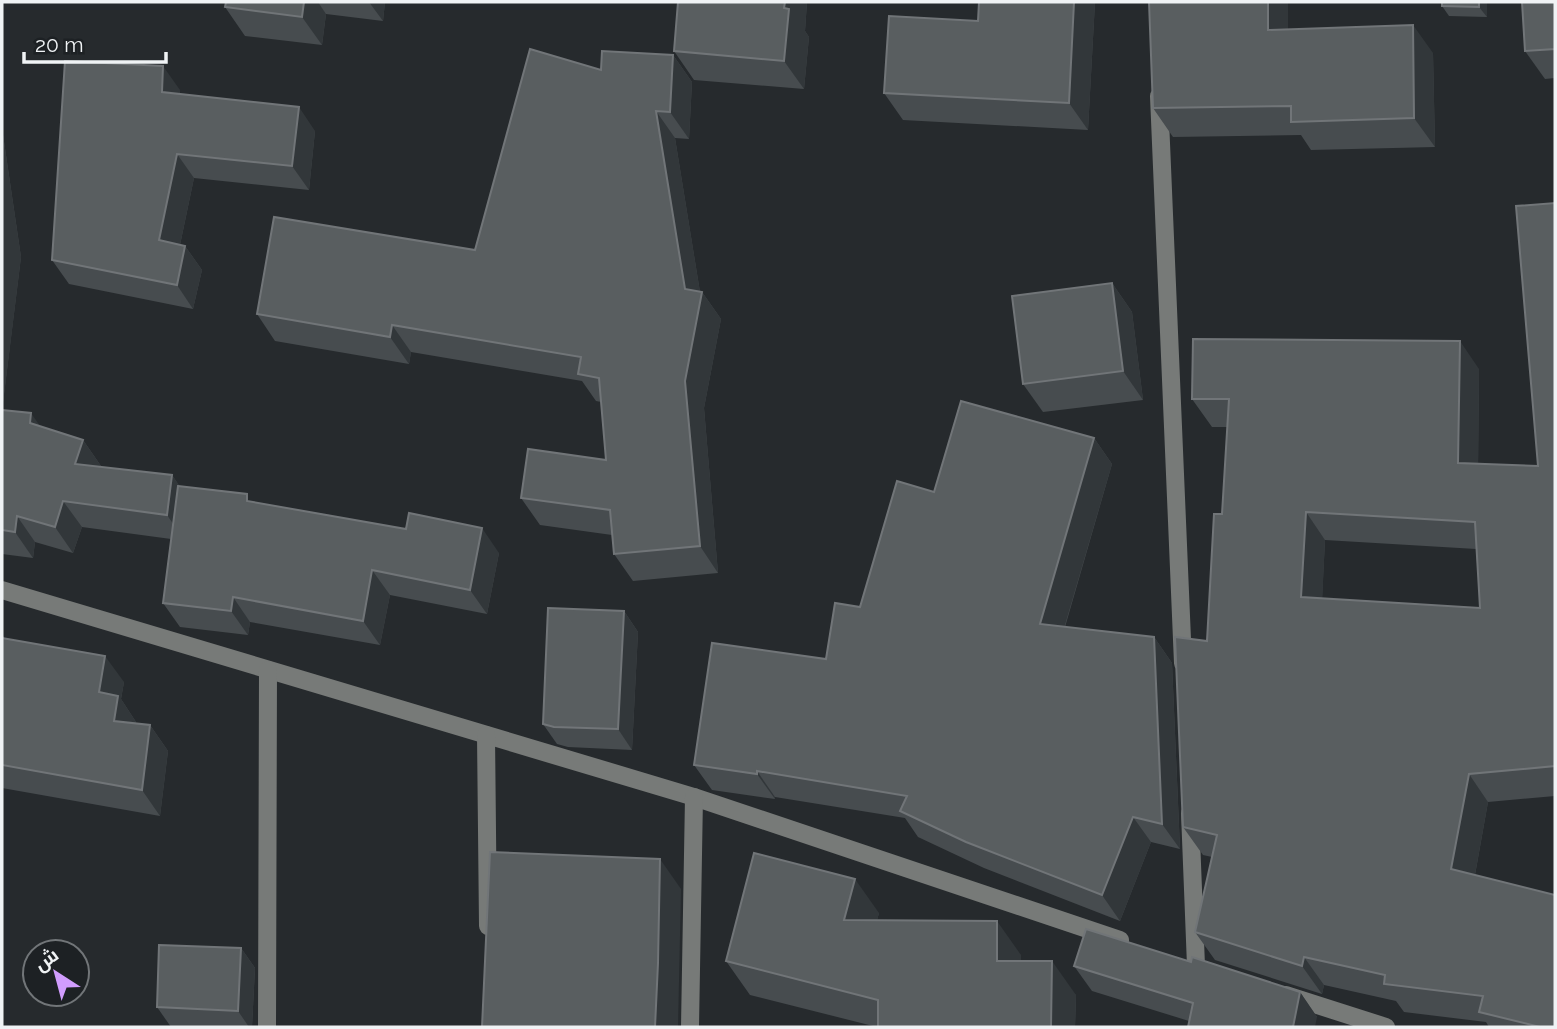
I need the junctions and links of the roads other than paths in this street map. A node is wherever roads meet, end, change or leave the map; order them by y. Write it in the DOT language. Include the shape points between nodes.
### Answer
graph roads {
  1 [pos="1158,78"];
  2 [pos="2,590"];
  3 [pos="268,670"];
  4 [pos="1184,687"];
  5 [pos="486,735"];
  6 [pos="694,797"];
  7 [pos="1189,798"];
  8 [pos="488,944"];
  9 [pos="1130,944"];
  10 [pos="1196,966"];
  11 [pos="1272,990"];
  12 [pos="267,1027"];
  13 [pos="690,1027"];
  14 [pos="1386,1027"];
  1 -- 4 [label="street"];
  2 -- 3 [label="street"];
  3 -- 5 [label="street"];
  3 -- 12 [label="street"];
  5 -- 6 [label="street"];
  5 -- 8 [label="street"];
  6 -- 9 [label="street"];
  6 -- 13 [label="street"];
  7 -- 10 [label="street"];
  11 -- 14 [label="street"];
}
